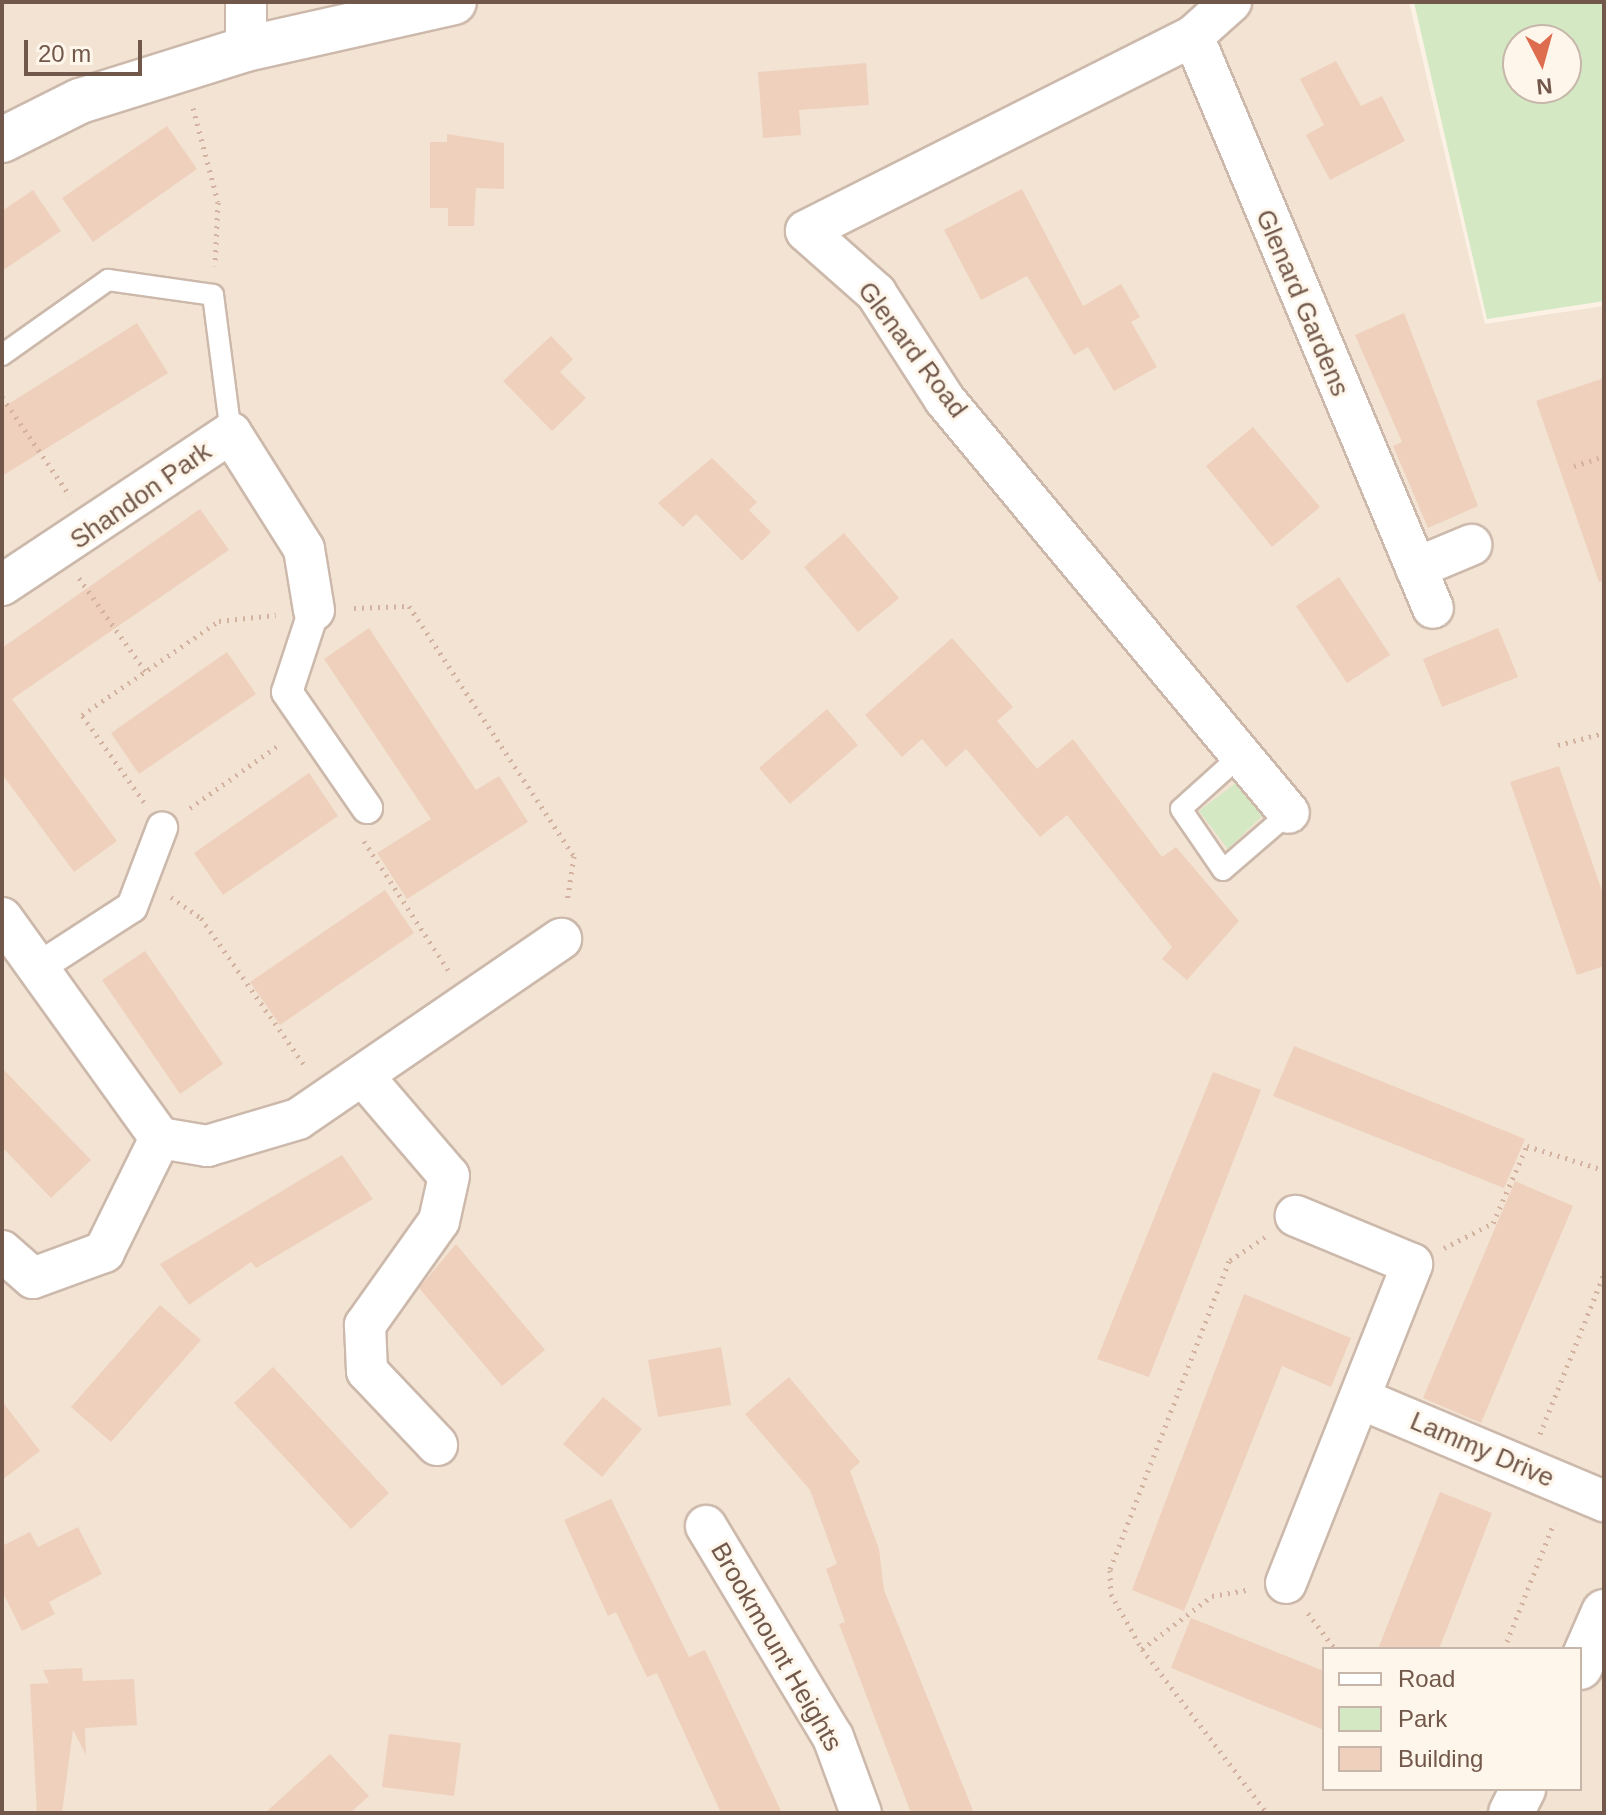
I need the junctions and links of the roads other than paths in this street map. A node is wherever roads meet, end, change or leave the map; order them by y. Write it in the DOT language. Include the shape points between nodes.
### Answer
graph roads {
  1 [pos="246,2"];
  2 [pos="454,2"];
  3 [pos="1231,2"];
  4 [pos="395,8"];
  5 [pos="1193,36"];
  6 [pos="246,49"];
  7 [pos="2,140"];
  8 [pos="2,355"];
  9 [pos="231,433"];
  10 [pos="1471,545"];
  11 [pos="1416,568"];
  12 [pos="2,585"];
  13 [pos="1433,608"];
  14 [pos="314,610"];
  15 [pos="1242,754"];
  16 [pos="367,808"];
  17 [pos="1289,813"];
  18 [pos="162,828"];
  19 [pos="2,918"];
  20 [pos="561,939"];
  21 [pos="36,969"];
  22 [pos="364,1077"];
  23 [pos="160,1138"];
  24 [pos="1296,1216"];
  25 [pos="2,1251"];
  26 [pos="1361,1399"];
  27 [pos="437,1445"];
  28 [pos="1586,1494"];
  29 [pos="706,1526"];
  30 [pos="1286,1583"];
  31 [pos="1604,1612"];
  32 [pos="1582,1662"];
  33 [pos="1522,1791"];
  34 [pos="861,1813"];
  35 [pos="1511,1813"];
  1 -- 6 [label="street"];
  2 -- 4 [label="street"];
  3 -- 5 [label="street, Glenard Road"];
  4 -- 6 [label="street"];
  5 -- 11 [label="street, Glenard Gardens"];
  5 -- 15 [label="street, Glenard Road" via="806,231 876,293 945,400"];
  6 -- 7 [label="street" via="80,101"];
  8 -- 9 [label="lane" via="108,280 213,295"];
  9 -- 12 [label="street, Shandon Park" via="61,551"];
  9 -- 14 [label="street, Shandon Park" via="304,549"];
  10 -- 11 [label="street"];
  11 -- 13 [label="street, Glenard Gardens"];
  14 -- 16 [label="street" via="287,692"];
  15 -- 17 [label="street, Glenard Road"];
  15 -- 17 [label="lane" via="1181,809 1223,870"];
  18 -- 21 [label="street" via="132,907"];
  19 -- 21 [label="street"];
  20 -- 22 [label="street"];
  21 -- 23 [label="street"];
  22 -- 23 [label="street" via="298,1119 207,1146"];
  22 -- 27 [label="street" via="449,1176 439,1221 365,1325 367,1371"];
  23 -- 25 [label="street" via="104,1252 33,1278"];
  24 -- 26 [label="street" via="1412,1264"];
  26 -- 28 [label="street, Lammy Drive"];
  26 -- 30 [label="street"];
  29 -- 34 [label="street, Brookmount Heights" via="833,1737"];
  31 -- 32 [label="street"];
  33 -- 35 [label="street"];
}
